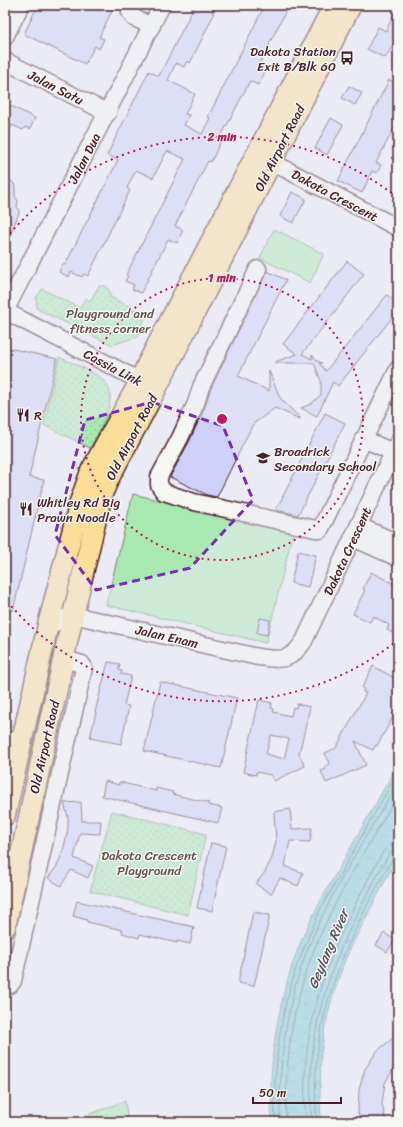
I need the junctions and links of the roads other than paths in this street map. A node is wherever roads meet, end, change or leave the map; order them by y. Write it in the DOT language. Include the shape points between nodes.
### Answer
graph roads {
  1 [pos="21,5"];
  2 [pos="132,5"];
  3 [pos="162,5"];
  4 [pos="334,5"];
  5 [pos="351,5"];
  6 [pos="152,26"];
  7 [pos="5,37"];
  8 [pos="5,61"];
  9 [pos="80,98"];
  10 [pos="108,113"];
  11 [pos="98,132"];
  12 [pos="272,162"];
  13 [pos="398,228"];
  14 [pos="258,269"];
  15 [pos="5,311"];
  16 [pos="398,369"];
  17 [pos="148,385"];
  18 [pos="363,439"];
  19 [pos="396,447"];
  20 [pos="356,532"];
  21 [pos="398,543"];
  22 [pos="398,558"];
  23 [pos="73,615"];
  24 [pos="47,628"];
  25 [pos="291,657"];
  26 [pos="64,659"];
  27 [pos="23,736"];
  28 [pos="5,745"];
  29 [pos="10,763"];
  30 [pos="5,815"];
  31 [pos="5,927"];
  32 [pos="5,985"];
  1 -- 7 [label="street"];
  2 -- 6 [label="street" via="130,12 134,18"];
  3 -- 6 [label="street, Jalan Dua"];
  4 -- 17 [label="main road, Old Airport Road" via="148,362"];
  5 -- 12 [label="main road, Old Airport Road"];
  6 -- 10 [label="street, Jalan Dua"];
  8 -- 9 [label="street, Jalan Satu"];
  9 -- 10 [label="street, Jalan Satu"];
  9 -- 11 [label="street" via="97,119"];
  10 -- 11 [label="street, Jalan Dua"];
  11 -- 15 [label="street, Jalan Dua"];
  12 -- 13 [label="street, Dakota Crescent"];
  12 -- 17 [label="main road, Old Airport Road"];
  14 -- 18 [label="street" via="201,387 180,438 159,477 159,485 164,492 194,502 320,530"];
  15 -- 17 [label="street, Cassia Link"];
  16 -- 18 [label="street"];
  17 -- 23 [label="main road, Old Airport Road" via="102,494"];
  17 -- 24 [label="main road, Old Airport Road" via="91,471 80,502"];
  18 -- 19 [label="street"];
  19 -- 20 [label="street, Dakota Crescent"];
  20 -- 21 [label="street"];
  20 -- 22 [label="street"];
  20 -- 25 [label="street, Dakota Crescent" via="304,641"];
  23 -- 24 [label="street"];
  23 -- 25 [label="street, Jalan Enam" via="258,657"];
  23 -- 26 [label="main road, Old Airport Road"];
  24 -- 27 [label="main road, Old Airport Road"];
  26 -- 31 [label="main road, Old Airport Road"];
  26 -- 32 [label="street" via="82,664 84,668 13,981 10,985"];
  27 -- 28 [label="street"];
  27 -- 29 [label="main road, Old Airport Road"];
  29 -- 30 [label="main road, Old Airport Road"];
}
